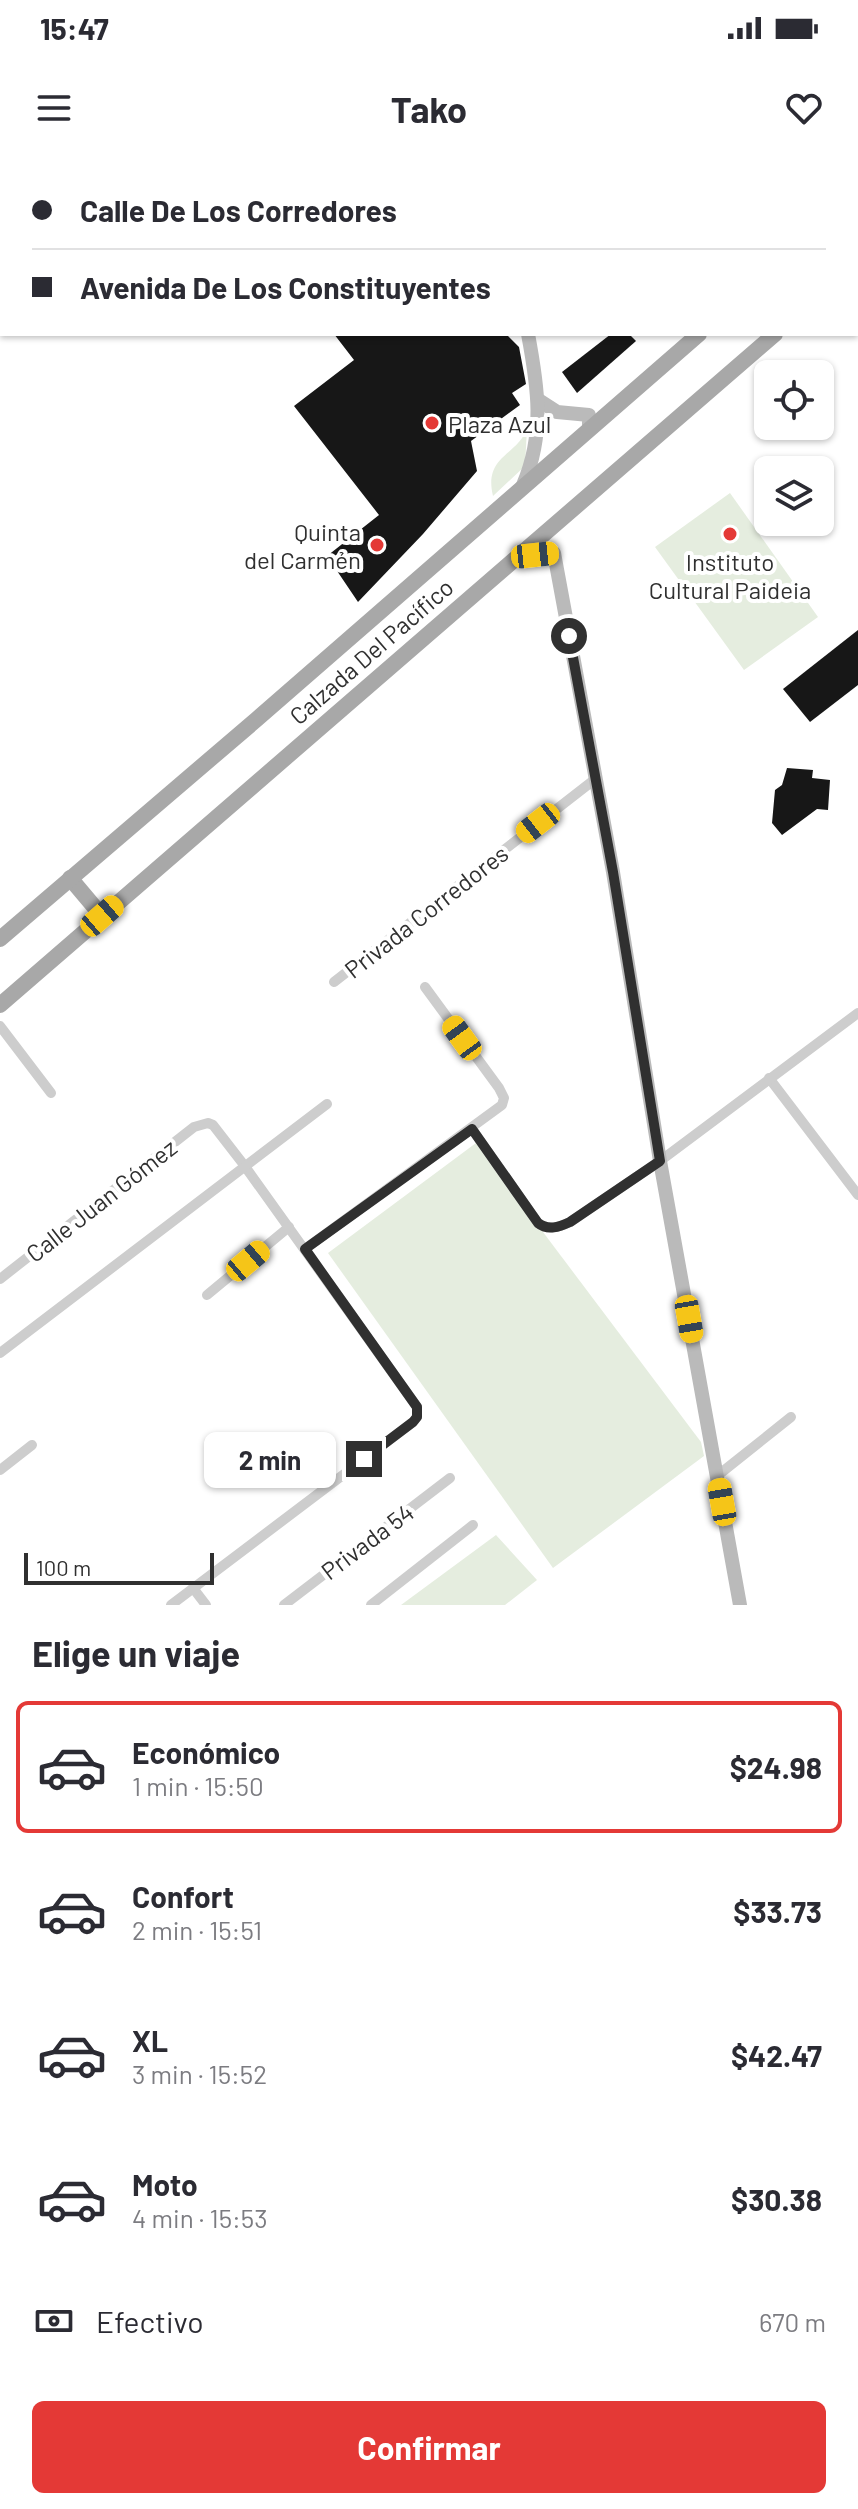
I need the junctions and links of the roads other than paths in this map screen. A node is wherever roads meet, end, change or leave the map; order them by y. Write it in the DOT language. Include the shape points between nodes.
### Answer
graph roads {
  1 [pos="528,336"];
  2 [pos="697,336"];
  3 [pos="773,336"];
  4 [pos="540,401"];
  5 [pos="589,430"];
  6 [pos="523,485"];
  7 [pos="517,557"];
  8 [pos="594,780"];
  9 [pos="70,878"];
  10 [pos="102,916"];
  11 [pos="0,939"];
  12 [pos="334,982"];
  13 [pos="425,987"];
  14 [pos="0,1005"];
  15 [pos="858,1013"];
  16 [pos="0,1026"];
  17 [pos="769,1078"];
  18 [pos="51,1093"];
  19 [pos="327,1104"];
  20 [pos="472,1129"];
  21 [pos="660,1161"];
  22 [pos="244,1165"];
  23 [pos="858,1195"];
  24 [pos="289,1227"];
  25 [pos="305,1249"];
  26 [pos="0,1279"];
  27 [pos="207,1295"];
  28 [pos="0,1353"];
  29 [pos="791,1417"];
  30 [pos="32,1445"];
  31 [pos="0,1470"];
  32 [pos="717,1476"];
  33 [pos="450,1478"];
  34 [pos="473,1525"];
  35 [pos="193,1588"];
  36 [pos="171,1605"];
  37 [pos="206,1605"];
  38 [pos="284,1605"];
  39 [pos="371,1605"];
  40 [pos="740,1605"];
  1 -- 4 [label="main road"];
  2 -- 5 [label="main road, Calzada Del Pacífico"];
  3 -- 7 [label="main road, Calzada Del Pacífico"];
  4 -- 5 [label="main road" via="557,412 589,415"];
  4 -- 6 [label="main road" via="535,453"];
  5 -- 6 [label="main road, Calzada Del Pacífico"];
  6 -- 9 [label="main road, Calzada Del Pacífico"];
  7 -- 8 [label="main road" via="554,553"];
  7 -- 10 [label="main road, Calzada Del Pacífico"];
  8 -- 12 [label="street, Privada Corredores"];
  8 -- 21 [label="main road"];
  9 -- 10 [label="main road"];
  9 -- 11 [label="main road, Calzada Del Pacífico"];
  10 -- 14 [label="main road, Calzada Del Pacífico"];
  13 -- 20 [label="street" via="504,1098 501,1107"];
  15 -- 17 [label="street"];
  16 -- 18 [label="street"];
  17 -- 21 [label="street"];
  17 -- 23 [label="street"];
  19 -- 22 [label="street"];
  20 -- 21 [label="street" via="546,1228 570,1222"];
  20 -- 25 [label="street"];
  21 -- 32 [label="main road"];
  22 -- 24 [label="street"];
  22 -- 26 [label="street, Calle Juan Gómez" via="213,1125 204,1122"];
  22 -- 28 [label="street"];
  24 -- 25 [label="street"];
  24 -- 27 [label="street"];
  25 -- 35 [label="street" via="419,1412 413,1422"];
  29 -- 32 [label="street"];
  30 -- 31 [label="street"];
  32 -- 40 [label="main road"];
  33 -- 38 [label="street, Privada 54"];
  34 -- 39 [label="street"];
  35 -- 36 [label="street"];
  35 -- 37 [label="street"];
}
